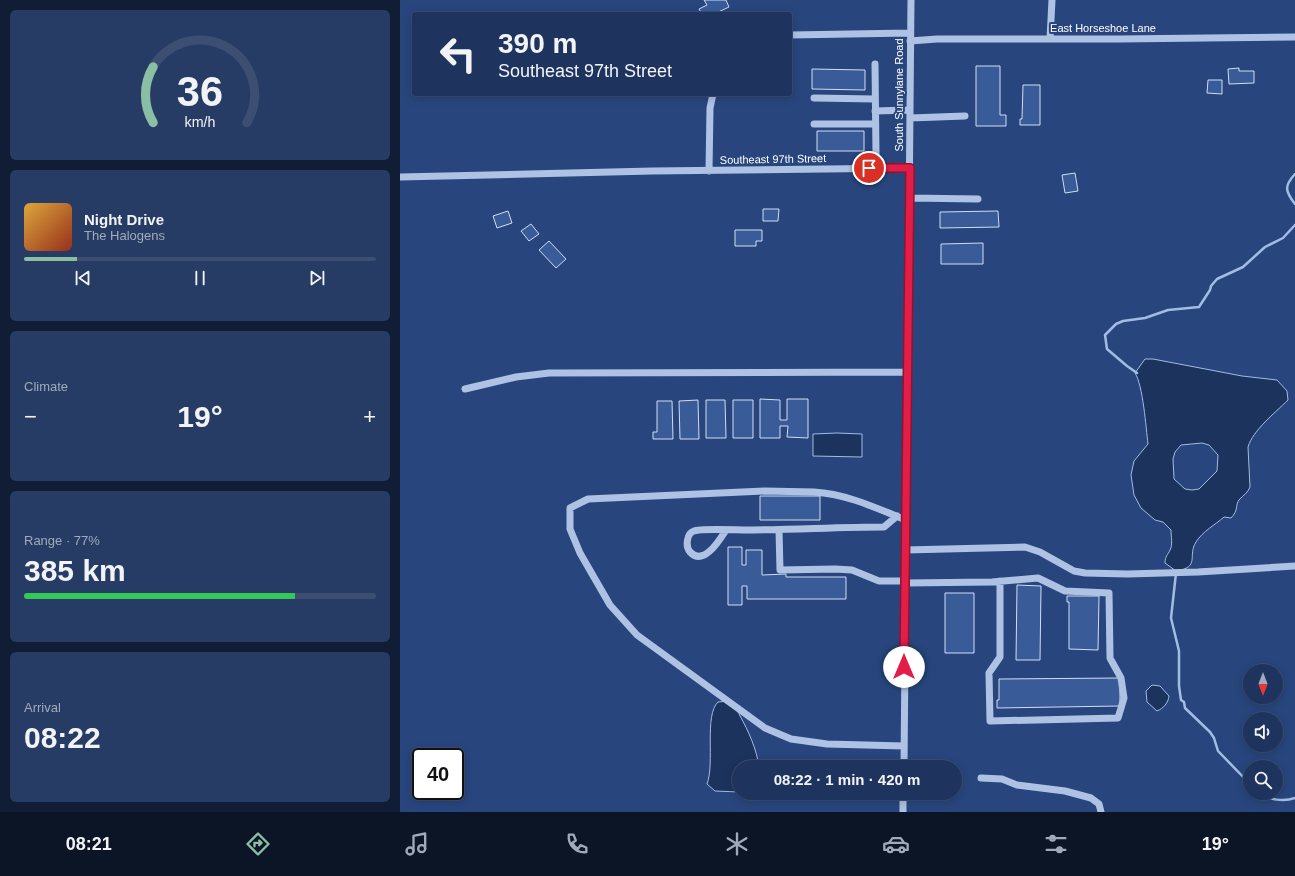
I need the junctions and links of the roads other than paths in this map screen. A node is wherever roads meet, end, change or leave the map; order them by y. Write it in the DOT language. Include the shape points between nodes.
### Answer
graph roads {
  1 [pos="911,0"];
  2 [pos="1052,0"];
  3 [pos="910,33"];
  4 [pos="792,35"];
  5 [pos="1295,37"];
  6 [pos="1050,39"];
  7 [pos="910,41"];
  8 [pos="875,64"];
  9 [pos="713,96"];
  10 [pos="814,98"];
  11 [pos="875,99"];
  12 [pos="875,110"];
  13 [pos="910,114"];
  14 [pos="965,116"];
  15 [pos="814,124"];
  16 [pos="875,124"];
  17 [pos="876,155"];
  18 [pos="910,168"];
  19 [pos="709,171"];
  20 [pos="400,177"];
  21 [pos="909,198"];
  22 [pos="978,199"];
  23 [pos="907,372"];
  24 [pos="465,389"];
  25 [pos="897,516"];
  26 [pos="906,520"];
  27 [pos="726,530"];
  28 [pos="779,530"];
  29 [pos="905,550"];
  30 [pos="1295,566"];
  31 [pos="905,582"];
  32 [pos="1000,582"];
  33 [pos="904,746"];
  34 [pos="904,760"];
  35 [pos="981,778"];
  36 [pos="903,800"];
  37 [pos="903,812"];
  38 [pos="1101,812"];
  1 -- 3 [label="street, South Sunnylane Road"];
  2 -- 6 [label="street"];
  3 -- 4 [label="street"];
  3 -- 7 [label="street, South Sunnylane Road"];
  5 -- 6 [label="street, East Horseshoe Lane"];
  6 -- 7 [label="street, East Horseshoe Lane"];
  7 -- 13 [label="street, South Sunnylane Road"];
  8 -- 11 [label="street"];
  9 -- 19 [label="street"];
  10 -- 11 [label="street"];
  11 -- 12 [label="street"];
  12 -- 13 [label="street"];
  12 -- 16 [label="street"];
  13 -- 14 [label="street"];
  13 -- 18 [label="street, South Sunnylane Road"];
  15 -- 16 [label="street"];
  16 -- 17 [label="street"];
  18 -- 19 [label="street, Southeast 97th Street"];
  18 -- 21 [label="street, South Sunnylane Road"];
  19 -- 20 [label="street, Southeast 97th Street"];
  21 -- 22 [label="street"];
  21 -- 23 [label="street, South Sunnylane Road"];
  23 -- 24 [label="street" via="549,373 516,377"];
  23 -- 26 [label="street, South Sunnylane Road"];
  25 -- 26 [label="street"];
  25 -- 28 [label="street" via="884,527"];
  25 -- 33 [label="street" via="858,500 822,493 765,491 588,500 570,508 570,529 580,554 610,606 637,635 765,728 791,739 827,744"];
  26 -- 29 [label="street, South Sunnylane Road"];
  27 -- 27 [label="street" via="695,530 689,534 689,551 703,556 710,552"];
  27 -- 28 [label="street"];
  28 -- 31 [label="street" via="780,570 852,570 879,582"];
  29 -- 30 [label="street" via="1025,547 1040,552 1074,571 1085,573 1198,572"];
  29 -- 31 [label="street, South Sunnylane Road"];
  31 -- 32 [label="street"];
  31 -- 33 [label="street, South Sunnylane Road"];
  32 -- 32 [label="street" via="1038,578 1065,590 1109,593 1110,658 1121,678 1124,698 1118,718 990,721 989,673 1000,657"];
  33 -- 34 [label="street, South Sunnylane Road"];
  35 -- 38 [label="street" via="1002,778 1017,785 1065,791 1091,798 1100,804"];
  36 -- 37 [label="street"];
}
